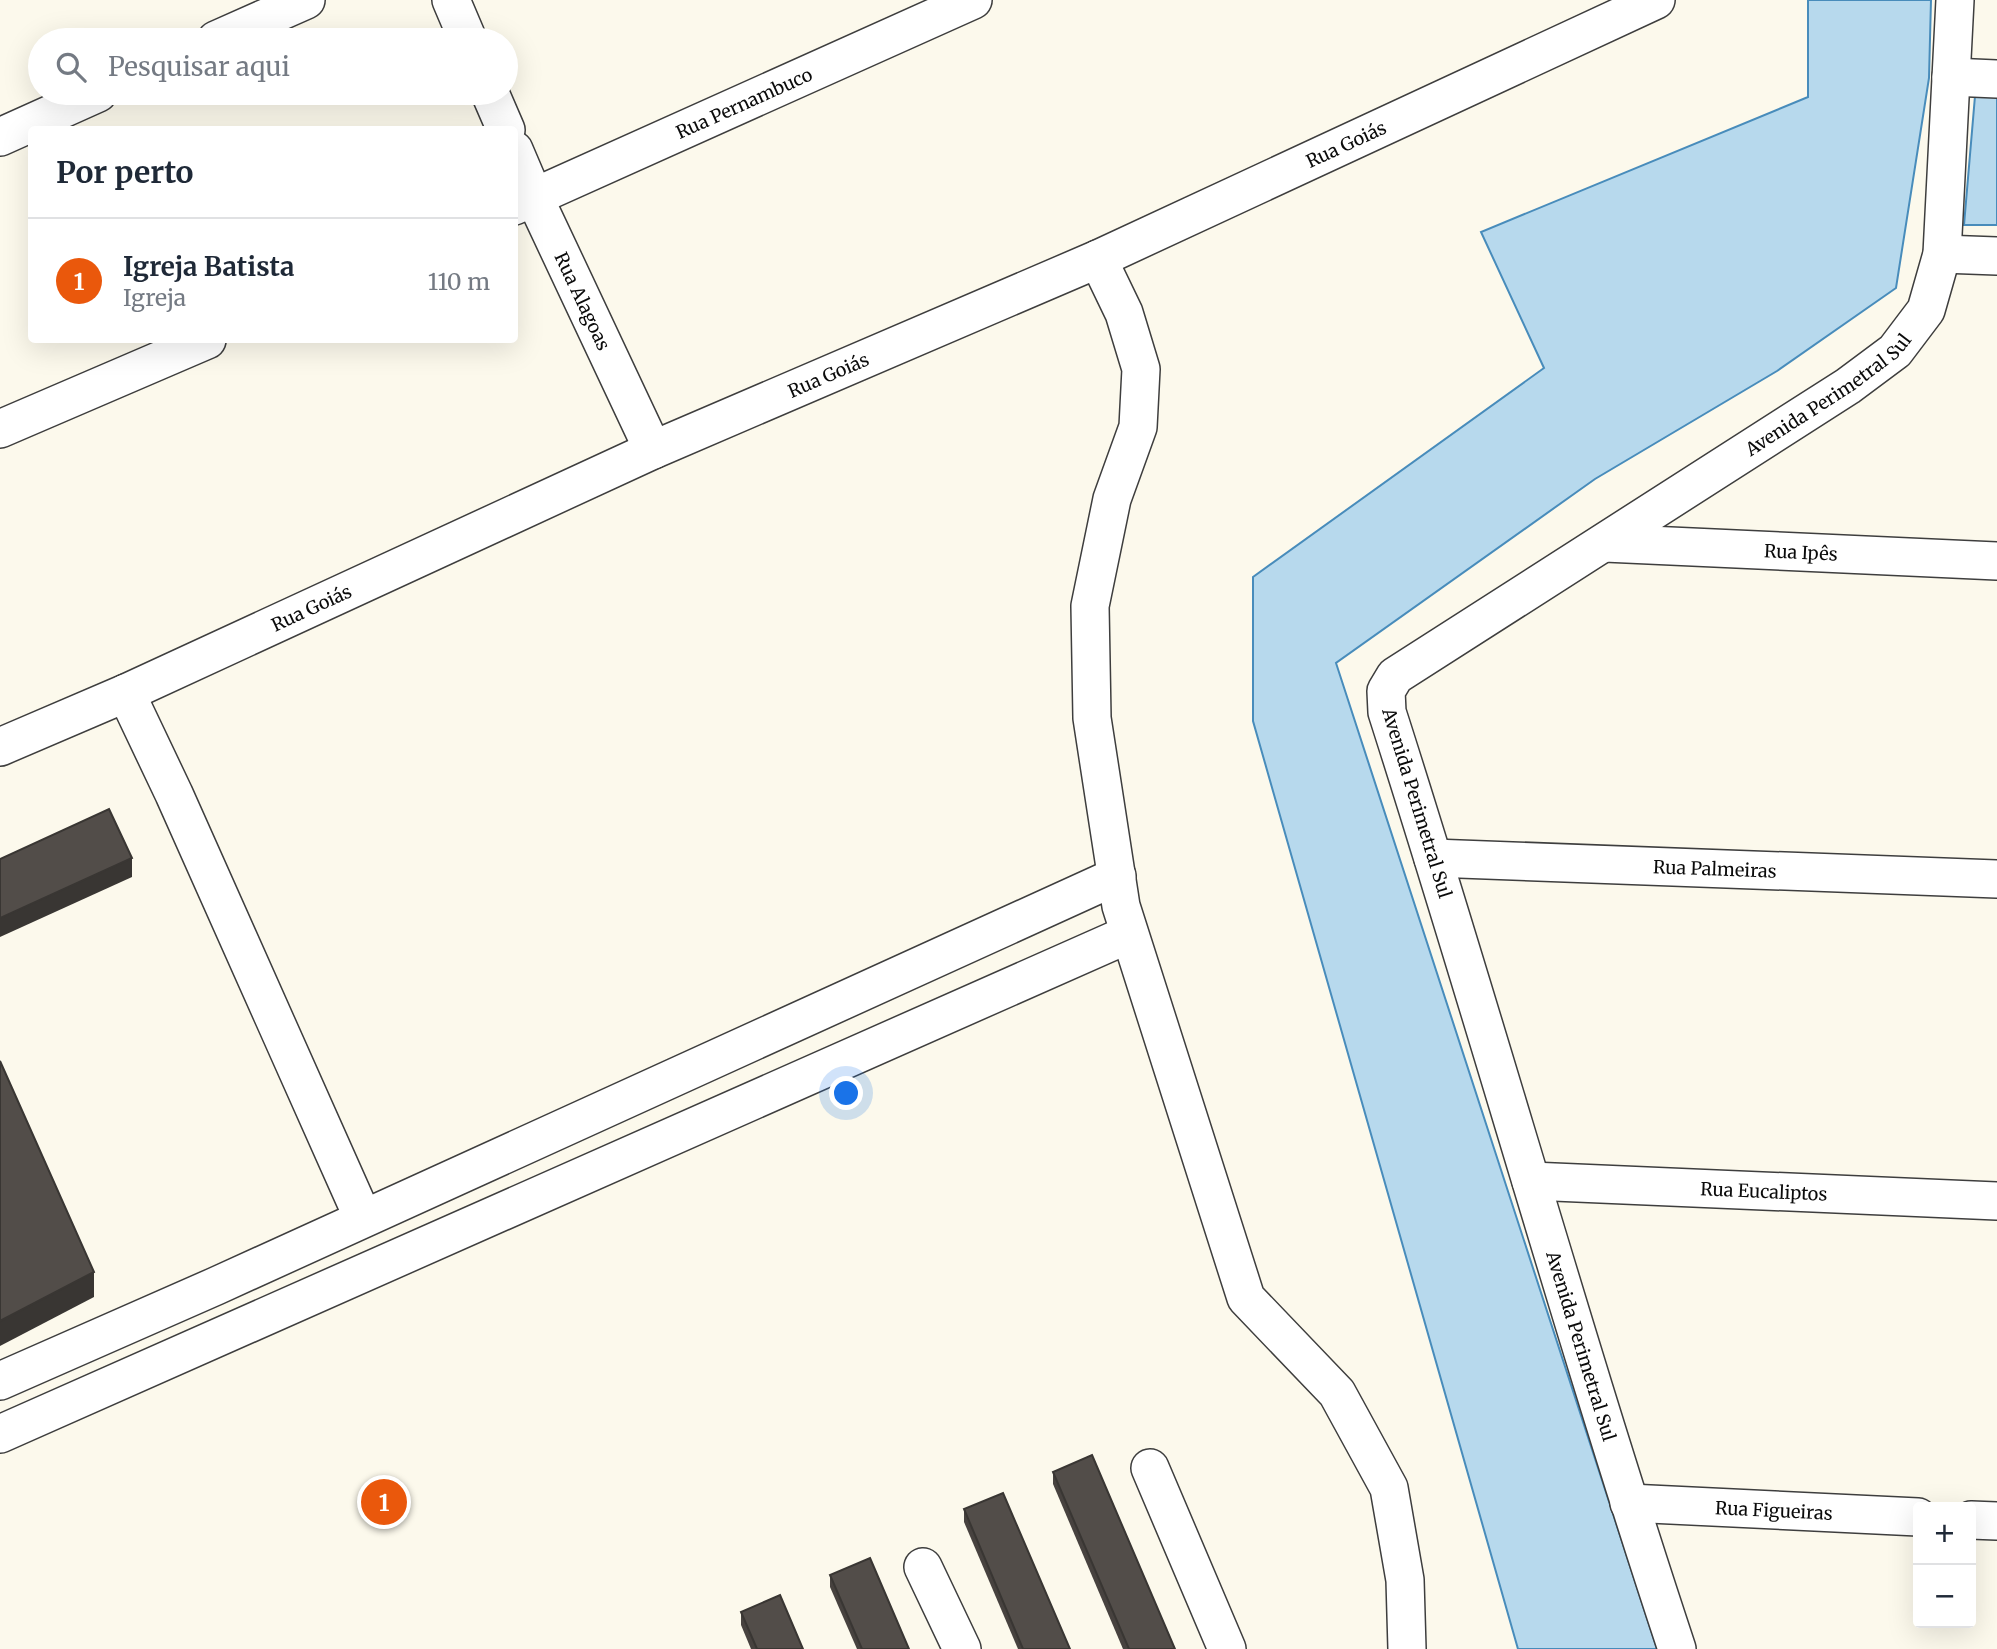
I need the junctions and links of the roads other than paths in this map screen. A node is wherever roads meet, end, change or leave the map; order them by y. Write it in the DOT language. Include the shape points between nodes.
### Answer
graph roads {
  1 [pos="306,0"];
  2 [pos="451,0"];
  3 [pos="973,0"];
  4 [pos="1657,0"];
  5 [pos="1955,0"];
  6 [pos="243,28"];
  7 [pos="463,28"];
  8 [pos="1951,77"];
  9 [pos="1997,79"];
  10 [pos="72,105"];
  11 [pos="495,105"];
  12 [pos="504,126"];
  13 [pos="0,137"];
  14 [pos="518,170"];
  15 [pos="524,201"];
  16 [pos="1942,254"];
  17 [pos="1997,256"];
  18 [pos="1098,259"];
  19 [pos="200,343"];
  20 [pos="0,429"];
  21 [pos="653,450"];
  22 [pos="1605,543"];
  23 [pos="1997,561"];
  24 [pos="126,693"];
  25 [pos="0,747"];
  26 [pos="1433,858"];
  27 [pos="1117,876"];
  28 [pos="1997,879"];
  29 [pos="1129,934"];
  30 [pos="886,981"];
  31 [pos="909,1032"];
  32 [pos="657,1084"];
  33 [pos="683,1133"];
  34 [pos="1531,1181"];
  35 [pos="442,1182"];
  36 [pos="1997,1201"];
  37 [pos="363,1218"];
  38 [pos="464,1230"];
  39 [pos="216,1286"];
  40 [pos="240,1329"];
  41 [pos="0,1381"];
  42 [pos="0,1434"];
  43 [pos="1150,1468"];
  44 [pos="1629,1503"];
  45 [pos="1913,1517"];
  46 [pos="1976,1520"];
  47 [pos="1997,1521"];
  48 [pos="923,1567"];
  49 [pos="962,1649"];
  50 [pos="1227,1649"];
  51 [pos="1407,1649"];
  52 [pos="1677,1649"];
  1 -- 6 [label="street"];
  2 -- 7 [label="street"];
  3 -- 15 [label="street, Rua Pernambuco"];
  4 -- 18 [label="street, Rua Goiás"];
  5 -- 8 [label="street, Avenida Perimetral Sul"];
  8 -- 9 [label="street"];
  8 -- 16 [label="street, Avenida Perimetral Sul"];
  10 -- 13 [label="street"];
  11 -- 12 [label="street"];
  14 -- 15 [label="street, Rua Alagoas"];
  15 -- 21 [label="street, Rua Alagoas"];
  16 -- 17 [label="street"];
  16 -- 22 [label="street, Avenida Perimetral Sul" via="1926,310 1895,351"];
  18 -- 21 [label="street, Rua Goiás"];
  18 -- 27 [label="street" via="1124,313 1141,369 1138,428 1112,499 1090,606 1093,718"];
  19 -- 20 [label="street"];
  21 -- 24 [label="street, Rua Goiás"];
  22 -- 23 [label="street, Rua Ipês"];
  22 -- 26 [label="street, Avenida Perimetral Sul" via="1395,676 1386,691 1387,712"];
  24 -- 25 [label="street, Rua Goiás"];
  24 -- 37 [label="street"];
  26 -- 28 [label="street, Rua Palmeiras"];
  26 -- 34 [label="street, Avenida Perimetral Sul"];
  27 -- 29 [label="street"];
  27 -- 30 [label="street"];
  29 -- 31 [label="street"];
  29 -- 51 [label="street" via="1246,1298 1337,1393 1390,1488 1405,1580"];
  30 -- 31 [label="street"];
  30 -- 32 [label="street"];
  31 -- 33 [label="street"];
  32 -- 33 [label="street"];
  32 -- 35 [label="street"];
  33 -- 38 [label="street"];
  34 -- 36 [label="street, Rua Eucaliptos"];
  34 -- 44 [label="street, Avenida Perimetral Sul"];
  35 -- 37 [label="street"];
  35 -- 38 [label="street"];
  37 -- 39 [label="street"];
  38 -- 40 [label="street"];
  39 -- 40 [label="street"];
  39 -- 41 [label="street"];
  40 -- 42 [label="street"];
  43 -- 50 [label="street"];
  44 -- 45 [label="street, Rua Figueiras"];
  44 -- 52 [label="street, Avenida Perimetral Sul"];
  46 -- 47 [label="street"];
  48 -- 49 [label="street"];
}
